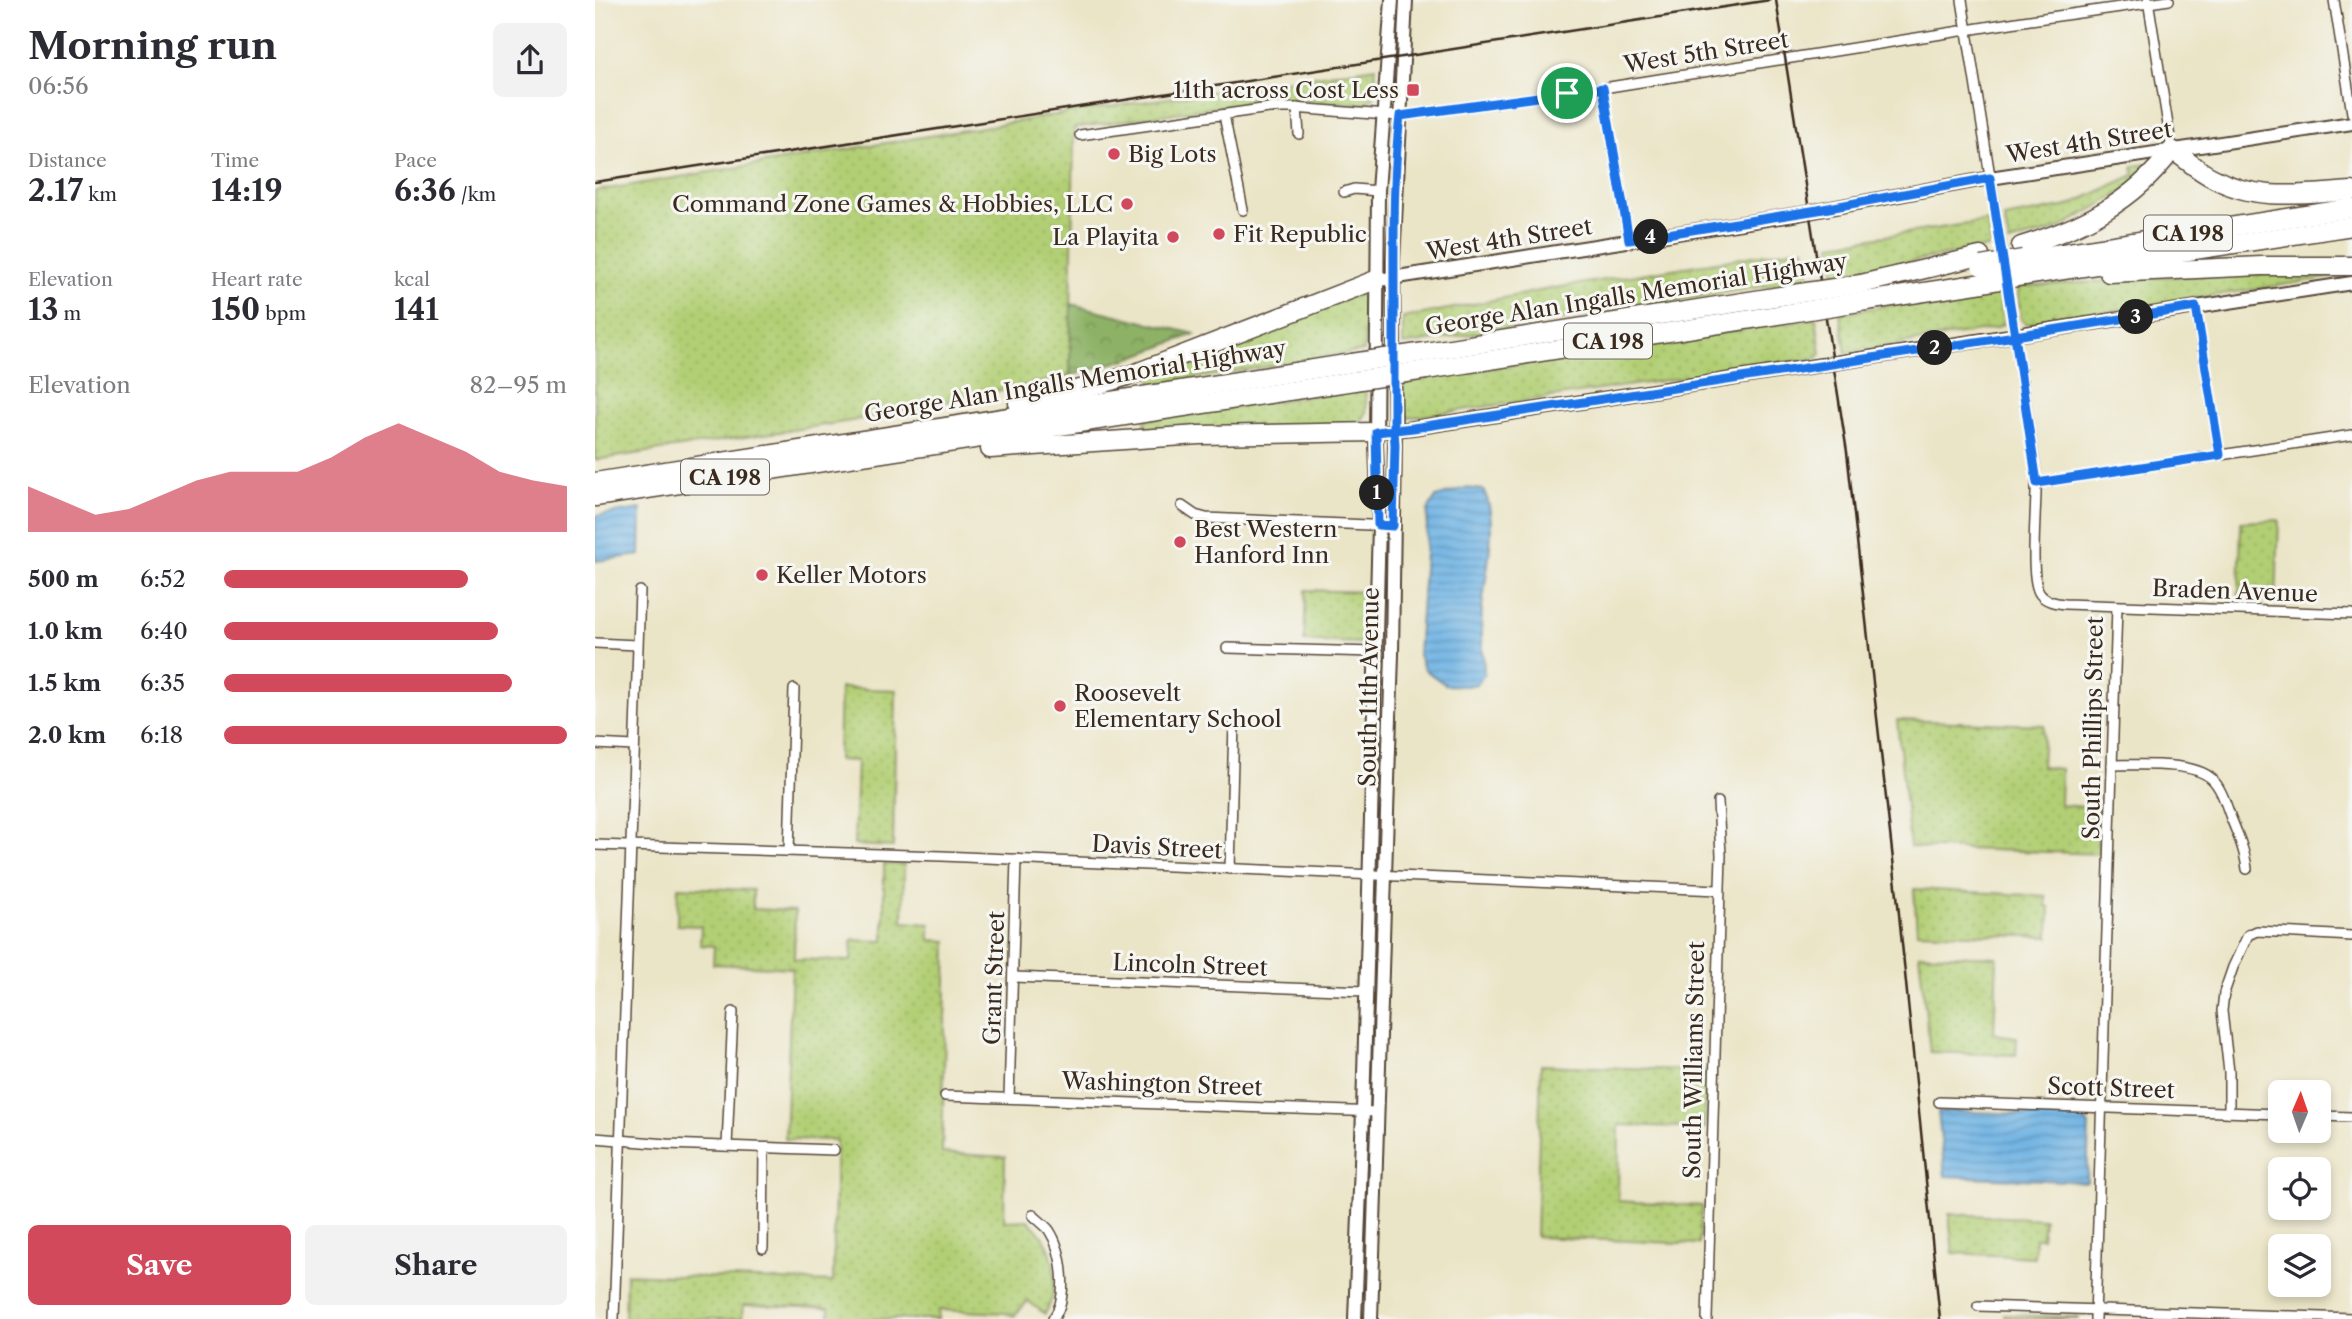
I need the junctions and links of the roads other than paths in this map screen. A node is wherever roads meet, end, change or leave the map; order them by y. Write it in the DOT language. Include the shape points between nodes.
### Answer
graph roads {
  1 [pos="1392,0"];
  2 [pos="1406,0"];
  3 [pos="1962,0"];
  4 [pos="2169,0"];
  5 [pos="2334,0"];
  6 [pos="2148,2"];
  7 [pos="1967,30"];
  8 [pos="1404,50"];
  9 [pos="1603,88"];
  10 [pos="1297,108"];
  11 [pos="2352,113"];
  12 [pos="1224,115"];
  13 [pos="1383,115"];
  14 [pos="1400,116"];
  15 [pos="2352,123"];
  16 [pos="1299,134"];
  17 [pos="1080,135"];
  18 [pos="2172,150"];
  19 [pos="1990,178"];
  20 [pos="1378,191"];
  21 [pos="2352,191"];
  22 [pos="1343,192"];
  23 [pos="2352,208"];
  24 [pos="1243,210"];
  25 [pos="2352,226"];
  26 [pos="1629,240"];
  27 [pos="2024,264"];
  28 [pos="2352,266"];
  29 [pos="1981,268"];
  30 [pos="1386,279"];
  31 [pos="2352,283"];
  32 [pos="1863,292"];
  33 [pos="1788,304"];
  34 [pos="2196,307"];
  35 [pos="2015,336"];
  36 [pos="1394,430"];
  37 [pos="1376,432"];
  38 [pos="2352,435"];
  39 [pos="851,449"];
  40 [pos="2220,455"];
  41 [pos="595,482"];
  42 [pos="2037,483"];
  43 [pos="595,498"];
  44 [pos="1182,506"];
  45 [pos="1378,525"];
  46 [pos="1393,526"];
  47 [pos="640,590"];
  48 [pos="2117,606"];
  49 [pos="2352,614"];
  50 [pos="595,643"];
  51 [pos="637,645"];
  52 [pos="1227,648"];
  53 [pos="1375,652"];
  54 [pos="794,689"];
  55 [pos="1234,723"];
  56 [pos="595,744"];
  57 [pos="634,746"];
  58 [pos="2112,765"];
  59 [pos="1718,802"];
  60 [pos="595,845"];
  61 [pos="631,846"];
  62 [pos="789,851"];
  63 [pos="1016,859"];
  64 [pos="1230,869"];
  65 [pos="2247,869"];
  66 [pos="1368,874"];
  67 [pos="1385,875"];
  68 [pos="1718,890"];
  69 [pos="2352,936"];
  70 [pos="1014,977"];
  71 [pos="1365,991"];
  72 [pos="733,1012"];
  73 [pos="946,1096"];
  74 [pos="1009,1098"];
  75 [pos="1940,1101"];
  76 [pos="2100,1107"];
  77 [pos="1363,1111"];
  78 [pos="1377,1112"];
  79 [pos="2229,1112"];
  80 [pos="2268,1114"];
  81 [pos="2331,1116"];
  82 [pos="2352,1117"];
  83 [pos="595,1138"];
  84 [pos="621,1140"];
  85 [pos="727,1146"];
  86 [pos="764,1148"];
  87 [pos="834,1150"];
  88 [pos="1033,1215"];
  89 [pos="763,1248"];
  90 [pos="1978,1306"];
  91 [pos="2095,1314"];
  92 [pos="2352,1318"];
  93 [pos="614,1319"];
  94 [pos="1053,1319"];
  95 [pos="1355,1319"];
  96 [pos="1371,1319"];
  97 [pos="1707,1319"];
  1 -- 8 [label="main road" via="1398,6 1398,41"];
  1 -- 13 [label="main road, South 11th Avenue"];
  2 -- 8 [label="main road"];
  3 -- 7 [label="street, South Phillips Street"];
  4 -- 6 [label="street, West 5th Street"];
  5 -- 11 [label="street"];
  6 -- 7 [label="street, West 5th Street"];
  6 -- 18 [label="street"];
  7 -- 9 [label="street, West 5th Street"];
  7 -- 19 [label="street, South Phillips Street"];
  8 -- 14 [label="main road, South 11th Avenue"];
  9 -- 14 [label="street, West 5th Street"];
  9 -- 26 [label="street"];
  10 -- 12 [label="street, West 5th Street"];
  10 -- 13 [label="street, West 5th Street"];
  10 -- 16 [label="street"];
  12 -- 17 [label="street, West 5th Street" via="1146,131"];
  12 -- 24 [label="street"];
  13 -- 14 [label="street, West 5th Street"];
  13 -- 20 [label="main road, South 11th Avenue"];
  14 -- 30 [label="main road, South 11th Avenue"];
  15 -- 18 [label="main road, West 4th Street"];
  18 -- 19 [label="main road, West 4th Street"];
  18 -- 21 [label="highway" via="2214,179 2249,192"];
  18 -- 27 [label="highway" via="2148,179 2107,211"];
  19 -- 26 [label="main road, West 4th Street"];
  19 -- 35 [label="street, South Phillips Street"];
  20 -- 22 [label="street"];
  20 -- 30 [label="main road, South 11th Avenue"];
  23 -- 27 [label="highway, George Alan Ingalls Memorial Highway / CA 198"];
  25 -- 27 [label="highway, George Alan Ingalls Memorial Highway / CA 198"];
  26 -- 30 [label="main road, West 4th Street"];
  27 -- 28 [label="highway"];
  27 -- 29 [label="highway, George Alan Ingalls Memorial Highway / CA 198, bridge"];
  29 -- 32 [label="highway, George Alan Ingalls Memorial Highway / CA 198"];
  29 -- 32 [label="highway"];
  30 -- 36 [label="main road, South 11th Avenue"];
  30 -- 37 [label="main road, South 11th Avenue"];
  30 -- 39 [label="highway" via="1136,373"];
  31 -- 34 [label="main road"];
  32 -- 33 [label="highway, George Alan Ingalls Memorial Highway / CA 198, bridge"];
  33 -- 39 [label="highway, George Alan Ingalls Memorial Highway / CA 198, bridge" via="1352,363"];
  33 -- 39 [label="highway, George Alan Ingalls Memorial Highway / CA 198, bridge" via="1355,381"];
  34 -- 35 [label="main road"];
  34 -- 40 [label="street"];
  35 -- 36 [label="main road"];
  35 -- 42 [label="street, South Phillips Street"];
  36 -- 37 [label="main road"];
  36 -- 46 [label="main road, South 11th Avenue"];
  37 -- 39 [label="highway"];
  37 -- 45 [label="main road, South 11th Avenue"];
  38 -- 40 [label="street"];
  39 -- 41 [label="highway, George Alan Ingalls Memorial Highway / CA 198"];
  39 -- 43 [label="highway, George Alan Ingalls Memorial Highway / CA 198"];
  40 -- 42 [label="street"];
  42 -- 48 [label="street, South Phillips Street" via="2034,575 2039,593 2053,602"];
  44 -- 45 [label="street" via="1206,518"];
  45 -- 46 [label="street"];
  45 -- 53 [label="main road, South 11th Avenue"];
  46 -- 67 [label="main road, South 11th Avenue"];
  47 -- 51 [label="street"];
  48 -- 49 [label="street, Braden Avenue"];
  48 -- 58 [label="street, South Phillips Street"];
  50 -- 51 [label="street"];
  51 -- 57 [label="street"];
  52 -- 53 [label="street"];
  53 -- 66 [label="main road, South 11th Avenue"];
  54 -- 62 [label="street"];
  55 -- 64 [label="street"];
  56 -- 57 [label="street"];
  57 -- 61 [label="street"];
  58 -- 65 [label="street" via="2180,767 2210,777 2246,855"];
  58 -- 76 [label="street, South Phillips Street"];
  59 -- 68 [label="street, South Williams Street"];
  60 -- 61 [label="street, Davis Street"];
  61 -- 62 [label="street, Davis Street"];
  61 -- 84 [label="street"];
  62 -- 63 [label="street, Davis Street"];
  63 -- 64 [label="street, Davis Street"];
  63 -- 70 [label="street, Grant Street"];
  64 -- 66 [label="street, Davis Street"];
  66 -- 67 [label="street, Davis Street"];
  66 -- 71 [label="main road, South 11th Avenue"];
  67 -- 68 [label="street, Davis Street"];
  67 -- 78 [label="main road, South 11th Avenue"];
  68 -- 97 [label="street, South Williams Street"];
  69 -- 79 [label="street" via="2257,931 2248,935 2224,993 2222,1011"];
  70 -- 71 [label="street, Lincoln Street"];
  70 -- 74 [label="street, Grant Street"];
  71 -- 77 [label="main road, South 11th Avenue"];
  72 -- 85 [label="street"];
  73 -- 74 [label="street, Washington Street"];
  74 -- 77 [label="street, Washington Street"];
  75 -- 76 [label="street, Scott Street"];
  76 -- 79 [label="street, Scott Street"];
  76 -- 91 [label="street, South Phillips Street"];
  77 -- 78 [label="street, Washington Street"];
  77 -- 95 [label="main road, South 11th Avenue"];
  78 -- 96 [label="main road, South 11th Avenue"];
  79 -- 80 [label="street, Scott Street"];
  81 -- 82 [label="street"];
  83 -- 84 [label="street"];
  84 -- 85 [label="street"];
  84 -- 93 [label="street"];
  85 -- 86 [label="street"];
  86 -- 87 [label="street"];
  86 -- 89 [label="street"];
  88 -- 94 [label="street" via="1048,1229 1061,1259 1062,1297"];
  90 -- 91 [label="street"];
  91 -- 92 [label="street"];
}
